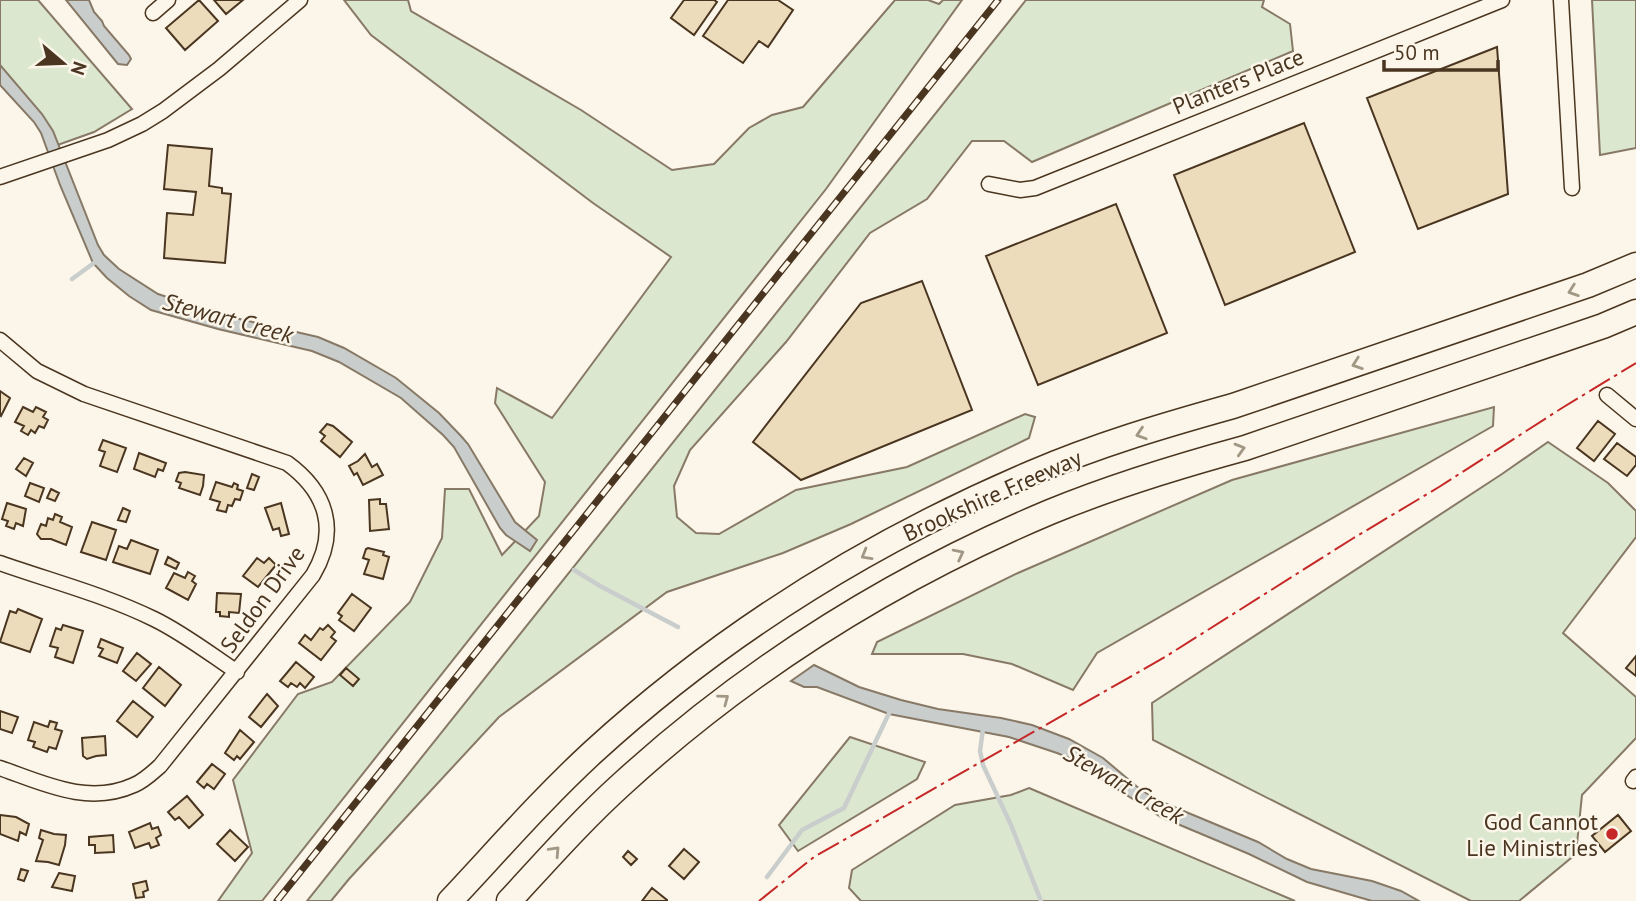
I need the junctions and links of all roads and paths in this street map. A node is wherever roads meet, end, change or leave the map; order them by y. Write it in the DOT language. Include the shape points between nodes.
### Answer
graph roads {
  1 [pos="168,0"];
  2 [pos="1502,0"];
  3 [pos="1561,0"];
  4 [pos="298,1"];
  5 [pos="153,13"];
  6 [pos="0,177"];
  7 [pos="989,184"];
  8 [pos="1572,188"];
  9 [pos="1636,265"];
  10 [pos="1636,312"];
  11 [pos="0,340"];
  12 [pos="1607,395"];
  13 [pos="1636,419"];
  14 [pos="0,563"];
  15 [pos="237,672"];
  16 [pos="0,768"];
  17 [pos="450,901"];
  18 [pos="509,901"];
  1 -- 5 [label="street"];
  2 -- 7 [label="street, Planters Place" via="1035,188"];
  3 -- 8 [label="street"];
  4 -- 6 [label="street" via="219,69 142,124 108,141"];
  9 -- 17 [label="highway, Brookshire Freeway, one-way" via="1233,406 1108,444 1023,477 892,540 758,621 694,667 564,779"];
  18 -- 10 [label="highway, Brookshire Freeway, one-way" via="613,792 720,702 836,622 924,572 1051,512 1122,485 1258,443"];
  11 -- 15 [label="street, Seldon Drive" via="53,380 287,463 311,484 326,517 328,536 318,566"];
  12 -- 13 [label="street"];
  14 -- 15 [label="street" via="153,618"];
  15 -- 16 [label="street, Seldon Drive" via="160,766 133,786 107,793 78,793"];
}
